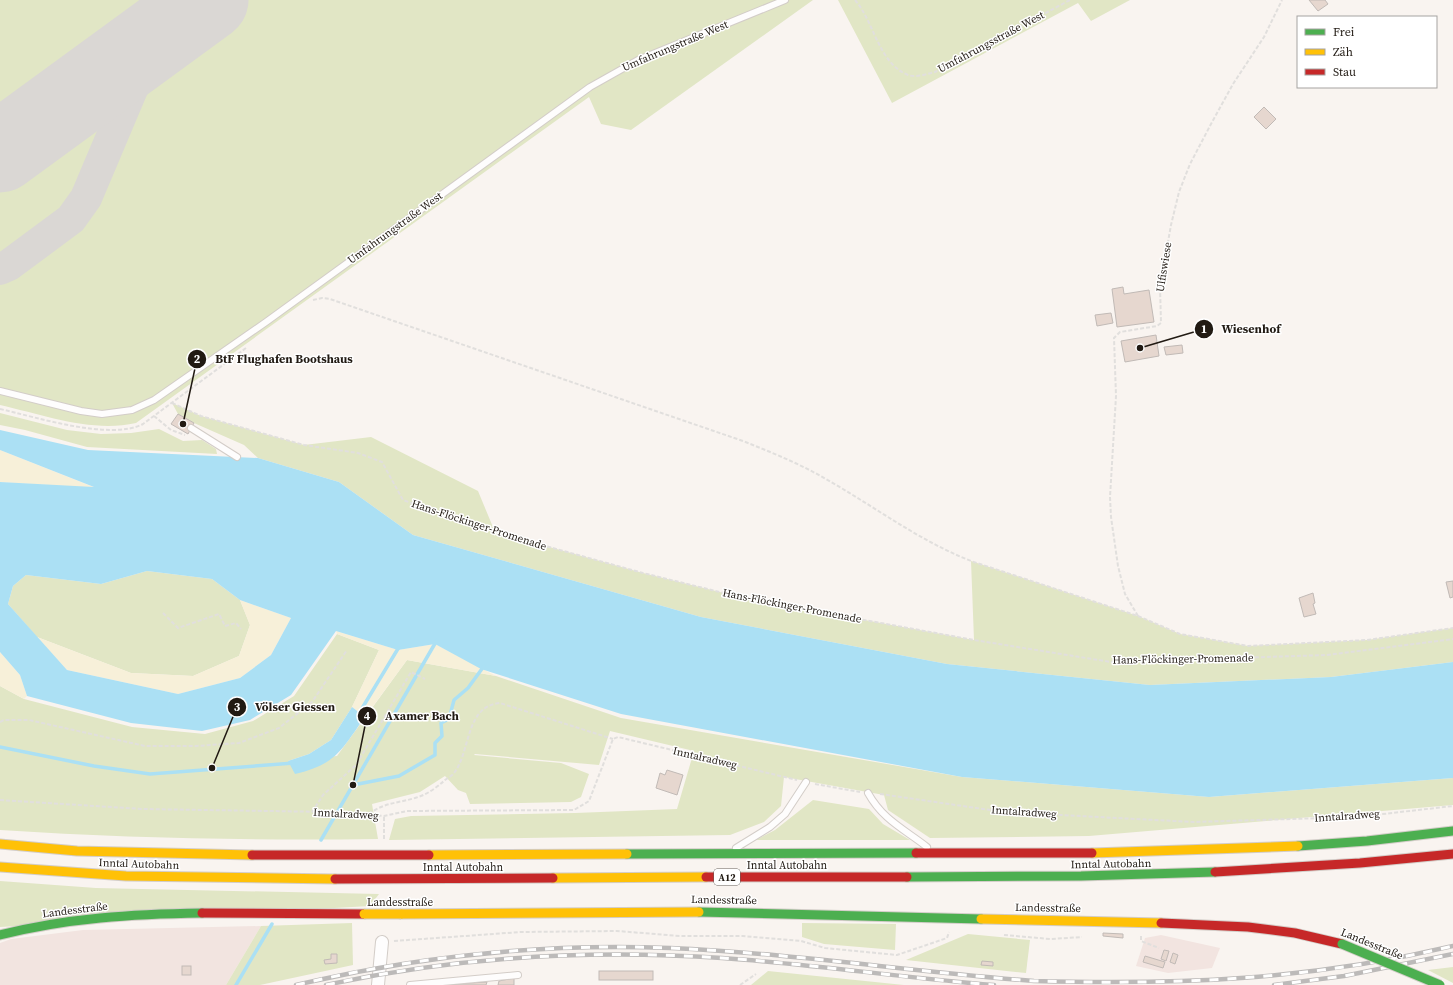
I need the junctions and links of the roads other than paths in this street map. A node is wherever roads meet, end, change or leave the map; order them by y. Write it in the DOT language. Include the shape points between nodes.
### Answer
graph roads {
  1 [pos="785,0"];
  2 [pos="0,391"];
  3 [pos="194,430"];
  4 [pos="237,457"];
  5 [pos="806,782"];
  6 [pos="868,793"];
  7 [pos="1453,831"];
  8 [pos="0,844"];
  9 [pos="727,854"];
  10 [pos="936,854"];
  11 [pos="1453,854"];
  12 [pos="0,867"];
  13 [pos="0,934"];
  14 [pos="382,942"];
  15 [pos="518,975"];
  16 [pos="378,985"];
  17 [pos="410,985"];
  18 [pos="1440,985"];
  1 -- 2 [label="lane, Umfahrungstraße West" via="638,60 590,86 216,358 167,393 146,404 124,412 96,413"];
  3 -- 4 [label="lane"];
  5 -- 9 [label="lane" via="780,818"];
  6 -- 10 [label="lane" via="887,819"];
  7 -- 10 [label="main road, Inntal Autobahn / A12" via="1298,846 1134,853"];
  8 -- 9 [label="main road, Inntal Autobahn / A12" via="85,851 230,855"];
  9 -- 10 [label="main road, Inntal Autobahn / A12"];
  11 -- 12 [label="main road, Inntal Autobahn / A12" via="1288,870 1124,876 227,879 77,875"];
  13 -- 18 [label="main road, Landesstraße, bridge" via="81,920 142,915 246,912 676,912 1180,923 1295,933 1342,944"];
  14 -- 16 [label="street"];
  15 -- 17 [label="lane"];
}
